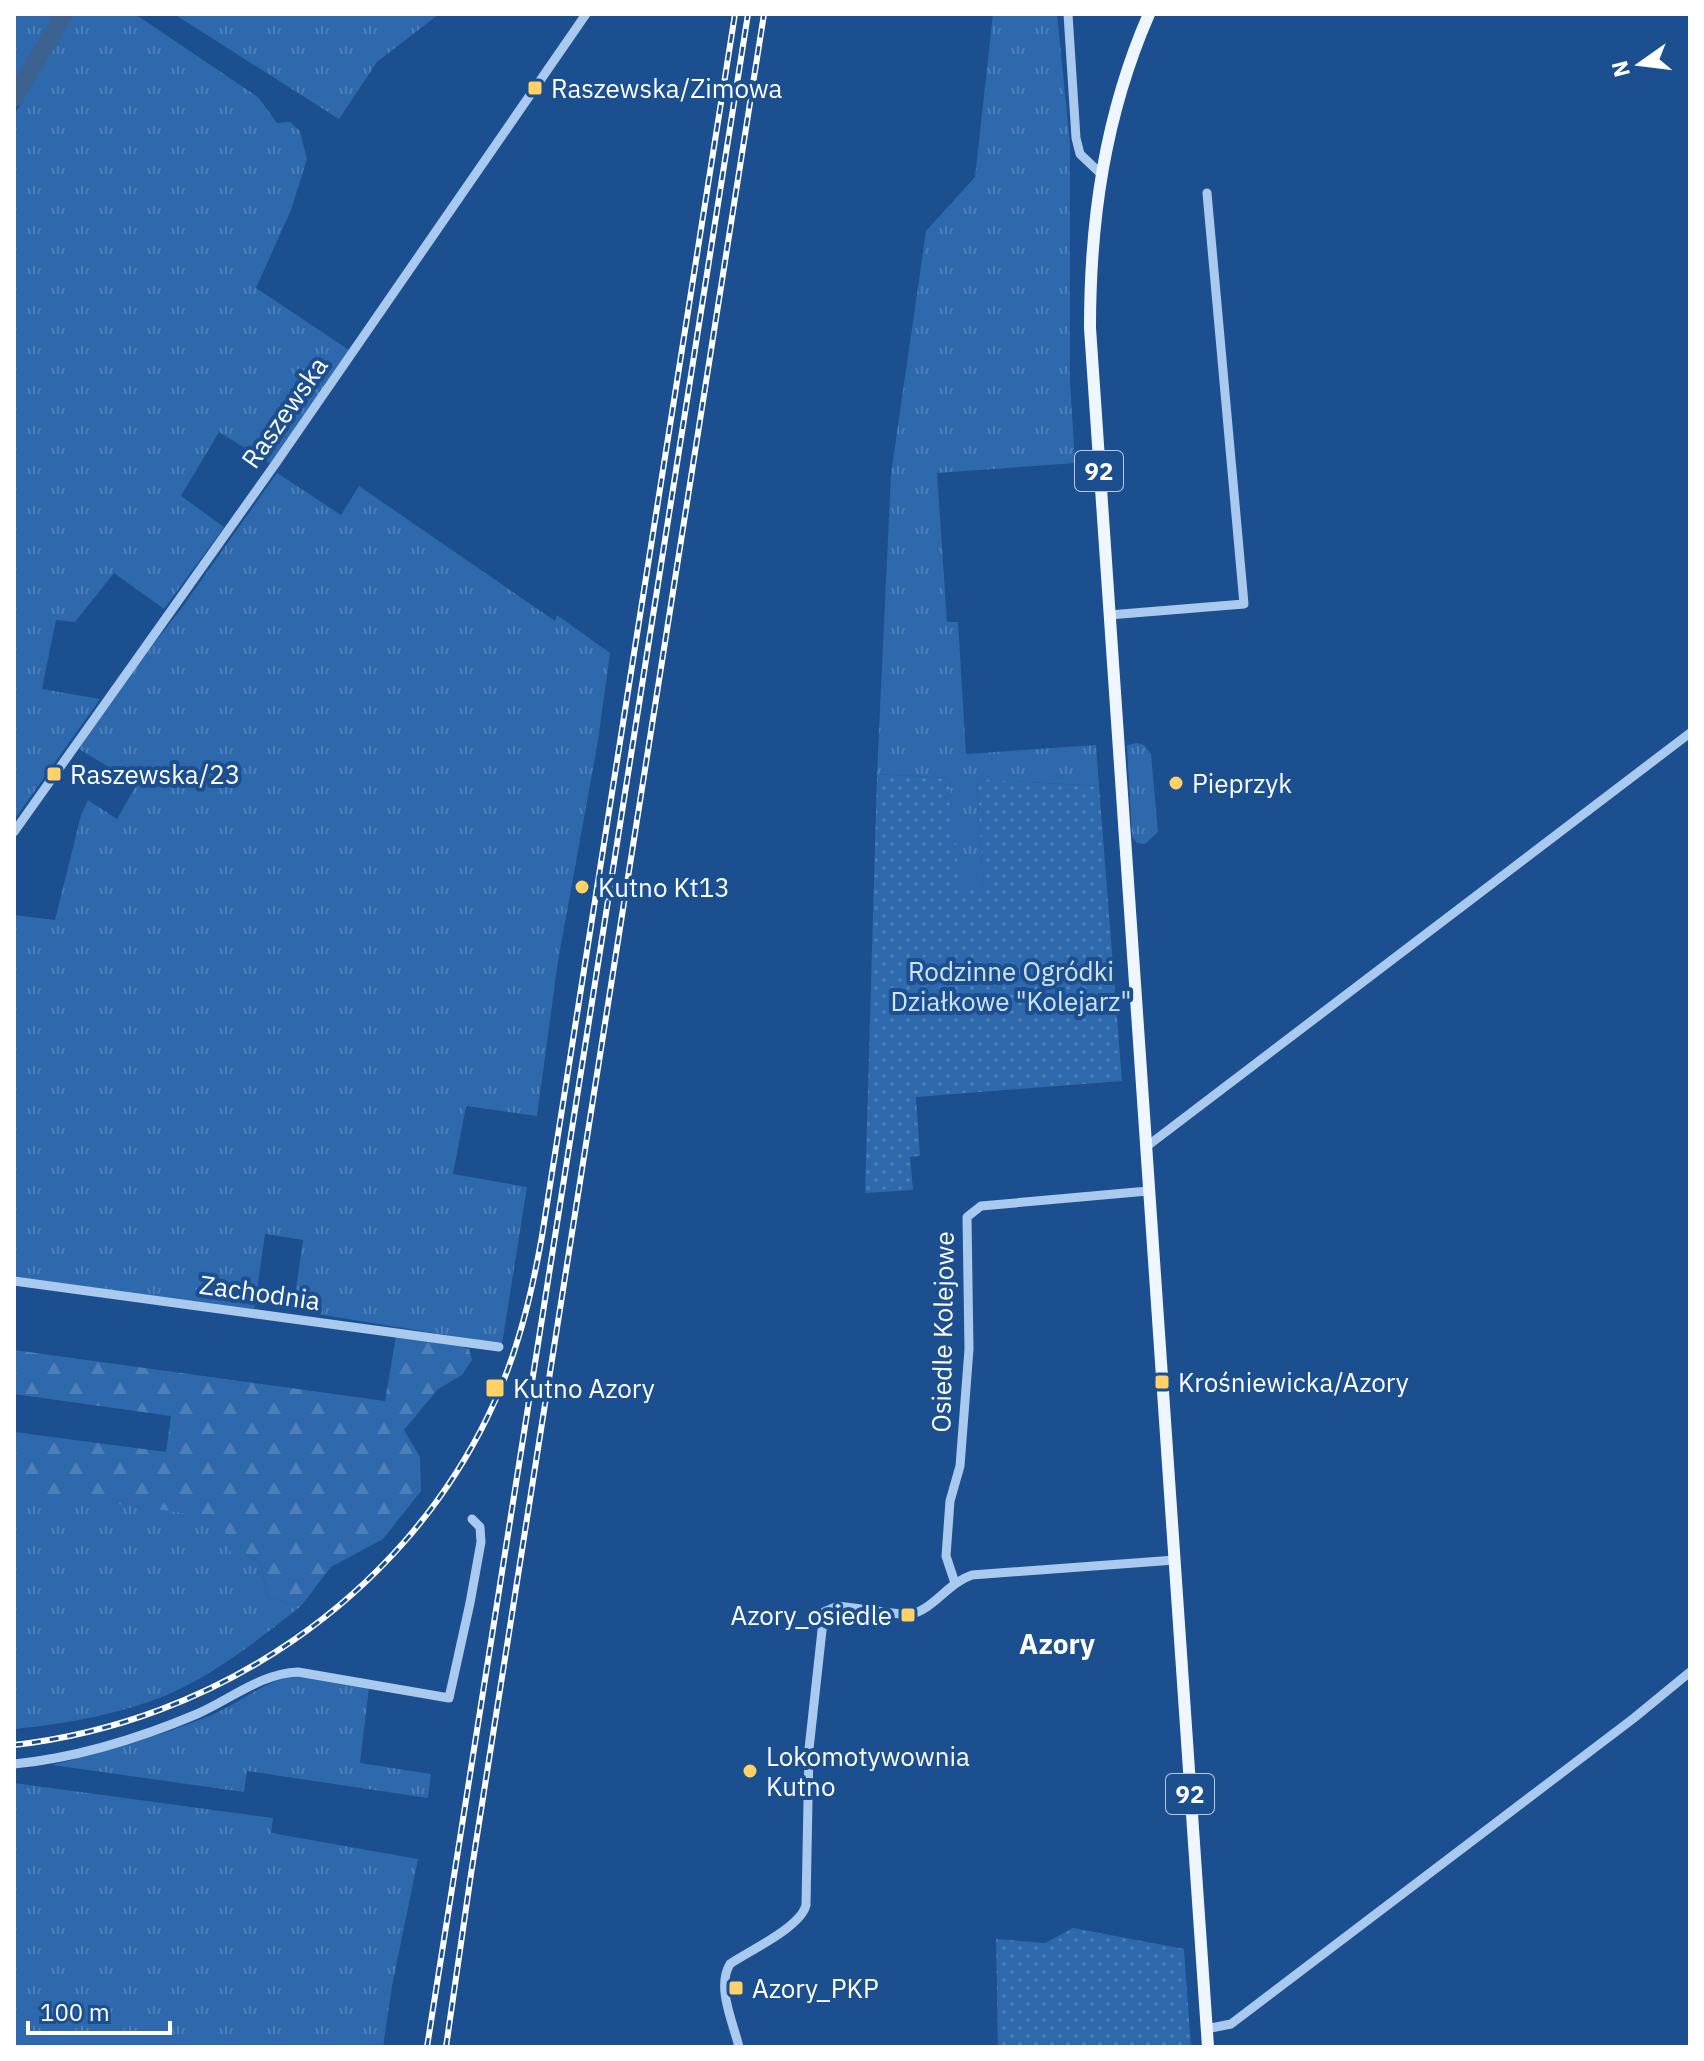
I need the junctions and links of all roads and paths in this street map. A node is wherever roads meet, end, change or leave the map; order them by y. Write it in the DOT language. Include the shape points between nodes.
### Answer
graph roads {
  1 [pos="586,14"];
  2 [pos="1068,14"];
  3 [pos="1149,14"];
  4 [pos="1100,173"];
  5 [pos="1207,193"];
  6 [pos="1109,615"];
  7 [pos="1690,733"];
  8 [pos="14,832"];
  9 [pos="1146,1147"];
  10 [pos="1148,1191"];
  11 [pos="14,1281"];
  12 [pos="499,1347"];
  13 [pos="472,1519"];
  14 [pos="1175,1560"];
  15 [pos="955,1583"];
  16 [pos="1690,1672"];
  17 [pos="14,1764"];
  18 [pos="1206,2029"];
  19 [pos="739,2047"];
  20 [pos="1208,2047"];
  1 -- 8 [label="street, Raszewska"];
  2 -- 4 [label="street" via="1076,138 1080,154"];
  3 -- 4 [label="main road, 92" via="1122,84"];
  4 -- 6 [label="main road, 92" via="1090,328"];
  5 -- 6 [label="street" via="1244,604"];
  6 -- 9 [label="main road, 92"];
  7 -- 9 [label="street"];
  9 -- 10 [label="main road, 92"];
  10 -- 14 [label="main road, 92"];
  10 -- 15 [label="street, Osiedle Kolejowe" via="981,1206 967,1217 969,1349 946,1556"];
  11 -- 12 [label="street, Zachodnia"];
  13 -- 17 [label="street" via="480,1527 481,1542 449,1698 298,1672 281,1674 197,1714 123,1741"];
  14 -- 15 [label="street" via="989,1573"];
  14 -- 18 [label="main road, 92"];
  15 -- 19 [label="street" via="919,1613 838,1606 824,1612 809,1749 806,1905 795,1923 726,1969 724,1987"];
  16 -- 18 [label="street" via="1231,2024"];
  18 -- 20 [label="main road, 92"];
}
